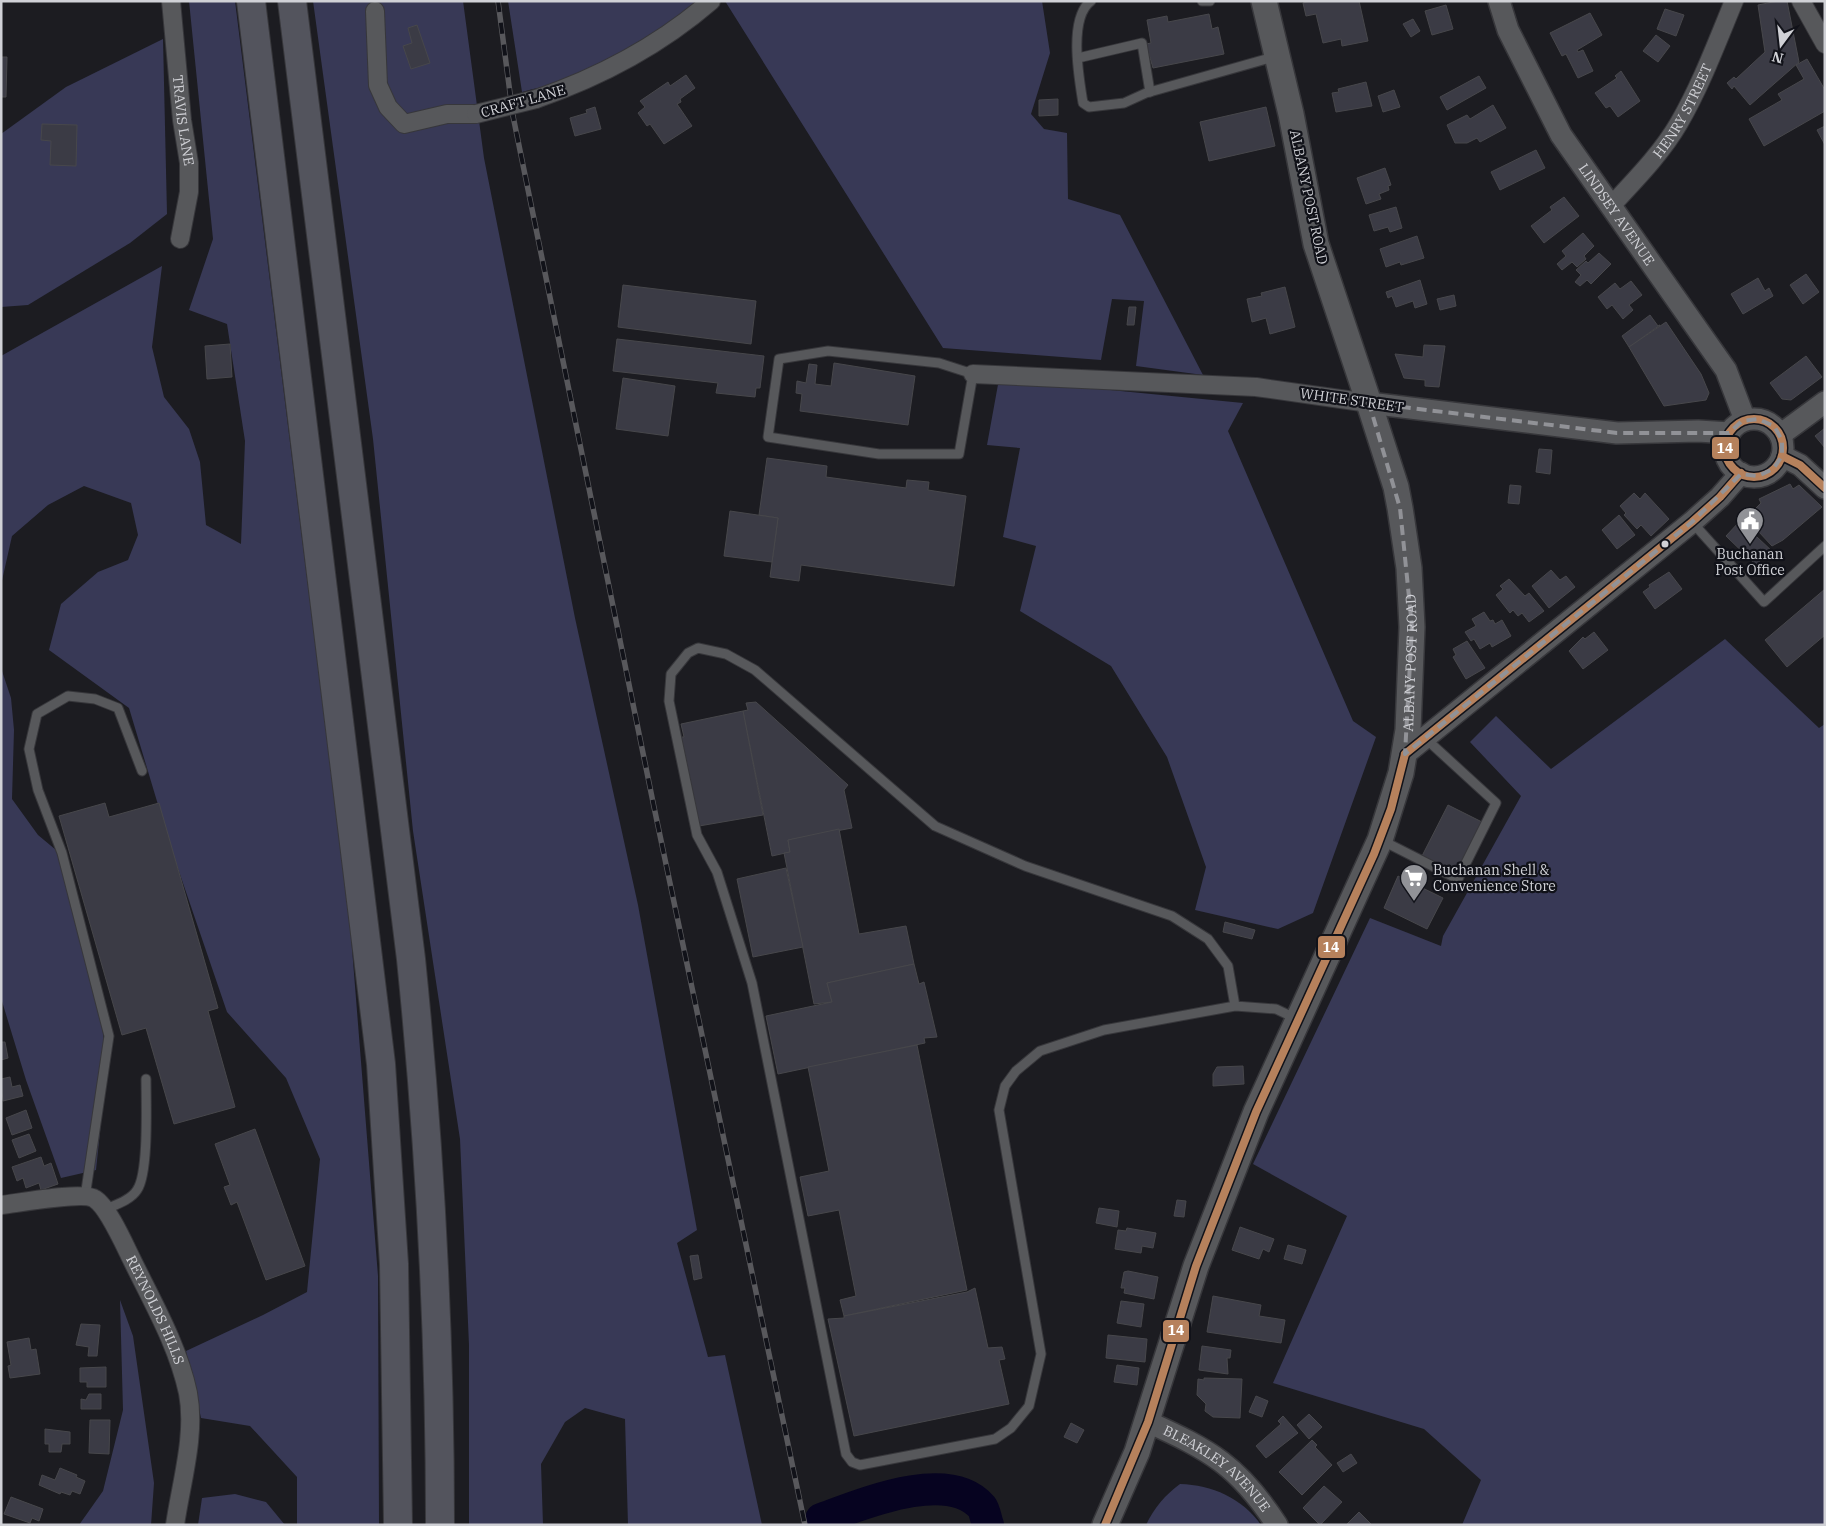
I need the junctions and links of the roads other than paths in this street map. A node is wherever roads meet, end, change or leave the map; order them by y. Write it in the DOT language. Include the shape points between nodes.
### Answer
graph roads {
  1 [pos="171,1"];
  2 [pos="251,1"];
  3 [pos="292,1"];
  4 [pos="711,1"];
  5 [pos="1091,1"];
  6 [pos="1202,1"];
  7 [pos="1210,1"];
  8 [pos="1264,1"];
  9 [pos="1499,1"];
  10 [pos="1734,1"];
  11 [pos="1801,1"];
  12 [pos="375,11"];
  13 [pos="1825,44"];
  14 [pos="1277,56"];
  15 [pos="1078,58"];
  16 [pos="1150,92"];
  17 [pos="1610,206"];
  18 [pos="180,239"];
  19 [pos="973,374"];
  20 [pos="1825,402"];
  21 [pos="1369,403"];
  22 [pos="1738,426"];
  23 [pos="1781,445"];
  24 [pos="1741,473"];
  25 [pos="1825,488"];
  26 [pos="1692,522"];
  27 [pos="1825,546"];
  28 [pos="1425,738"];
  29 [pos="1405,754"];
  30 [pos="142,772"];
  31 [pos="1380,840"];
  32 [pos="1236,1006"];
  33 [pos="1297,1019"];
  34 [pos="146,1079"];
  35 [pos="85,1196"];
  36 [pos="1,1204"];
  37 [pos="104,1210"];
  38 [pos="1148,1422"];
  39 [pos="175,1525"];
  40 [pos="398,1525"];
  41 [pos="440,1525"];
  42 [pos="1105,1525"];
  43 [pos="1277,1525"];
  1 -- 18 [label="street, TRAVIS LANE" via="189,163 189,192"];
  2 -- 40 [label="highway" via="381,1064 394,1264"];
  3 -- 41 [label="highway" via="420,1052 434,1262"];
  4 -- 12 [label="street, CRAFT LANE, bridge" via="686,22 623,62 577,85 476,114 447,114 404,124 388,107 378,85"];
  5 -- 15 [label="lane" via="1079,20"];
  6 -- 7 [label="lane"];
  8 -- 14 [label="main road, ALBANY POST ROAD"];
  9 -- 17 [label="street, LINDSEY AVENUE" via="1508,30 1561,136"];
  10 -- 17 [label="street, HENRY STREET" via="1696,92 1678,125 1656,156"];
  11 -- 13 [label="street"];
  14 -- 16 [label="lane"];
  14 -- 21 [label="main road, ALBANY POST ROAD" via="1316,244"];
  15 -- 16 [label="lane" via="1142,43"];
  15 -- 16 [label="lane" via="1083,103 1089,107 1124,103"];
  17 -- 22 [label="street, LINDSEY AVENUE" via="1726,370"];
  19 -- 19 [label="lane" via="959,454 879,454 768,437 779,359 828,351 938,363"];
  19 -- 21 [label="street, WHITE STREET" via="1256,387"];
  20 -- 23 [label="street"];
  21 -- 22 [label="street, WHITE STREET" via="1617,433 1698,431"];
  21 -- 29 [label="main road, ALBANY POST ROAD" via="1396,487 1409,568 1412,667"];
  22 -- 23 [label="street" via="1754,419 1766,422 1774,426"];
  22 -- 24 [label="street" via="1726,445 1732,466"];
  23 -- 24 [label="street" via="1776,466 1766,474"];
  23 -- 25 [label="street"];
  24 -- 26 [label="street"];
  26 -- 27 [label="lane" via="1764,602"];
  26 -- 28 [label="street"];
  28 -- 29 [label="street"];
  28 -- 31 [label="lane" via="1496,803 1458,879"];
  29 -- 31 [label="main road, ALBANY POST ROAD"];
  30 -- 35 [label="lane" via="118,708 95,699 68,696 37,714 28,749 38,790 62,853 109,1036"];
  31 -- 33 [label="main road, ALBANY POST ROAD"];
  32 -- 32 [label="lane" via="1104,1030 1040,1051 1016,1071 1005,1086 999,1110 1041,1354 1030,1406 1011,1428 995,1439 860,1465 852,1462 846,1454 752,983 718,872 697,835 668,701 671,674 688,653 698,648 726,654 755,670 935,826 1025,866 1172,916 1208,939 1228,966"];
  32 -- 33 [label="lane" via="1276,1009"];
  33 -- 38 [label="main road, ALBANY POST ROAD" via="1256,1112 1196,1266"];
  34 -- 37 [label="lane" via="146,1127 138,1190"];
  35 -- 36 [label="street"];
  35 -- 37 [label="street, REYNOLDS HILLS" via="95,1198"];
  37 -- 39 [label="street, REYNOLDS HILLS" via="170,1337 188,1394 189,1434"];
  38 -- 42 [label="main road, ALBANY POST ROAD"];
  38 -- 43 [label="street, BLEAKLEY AVENUE" via="1221,1460 1263,1503"];
}
